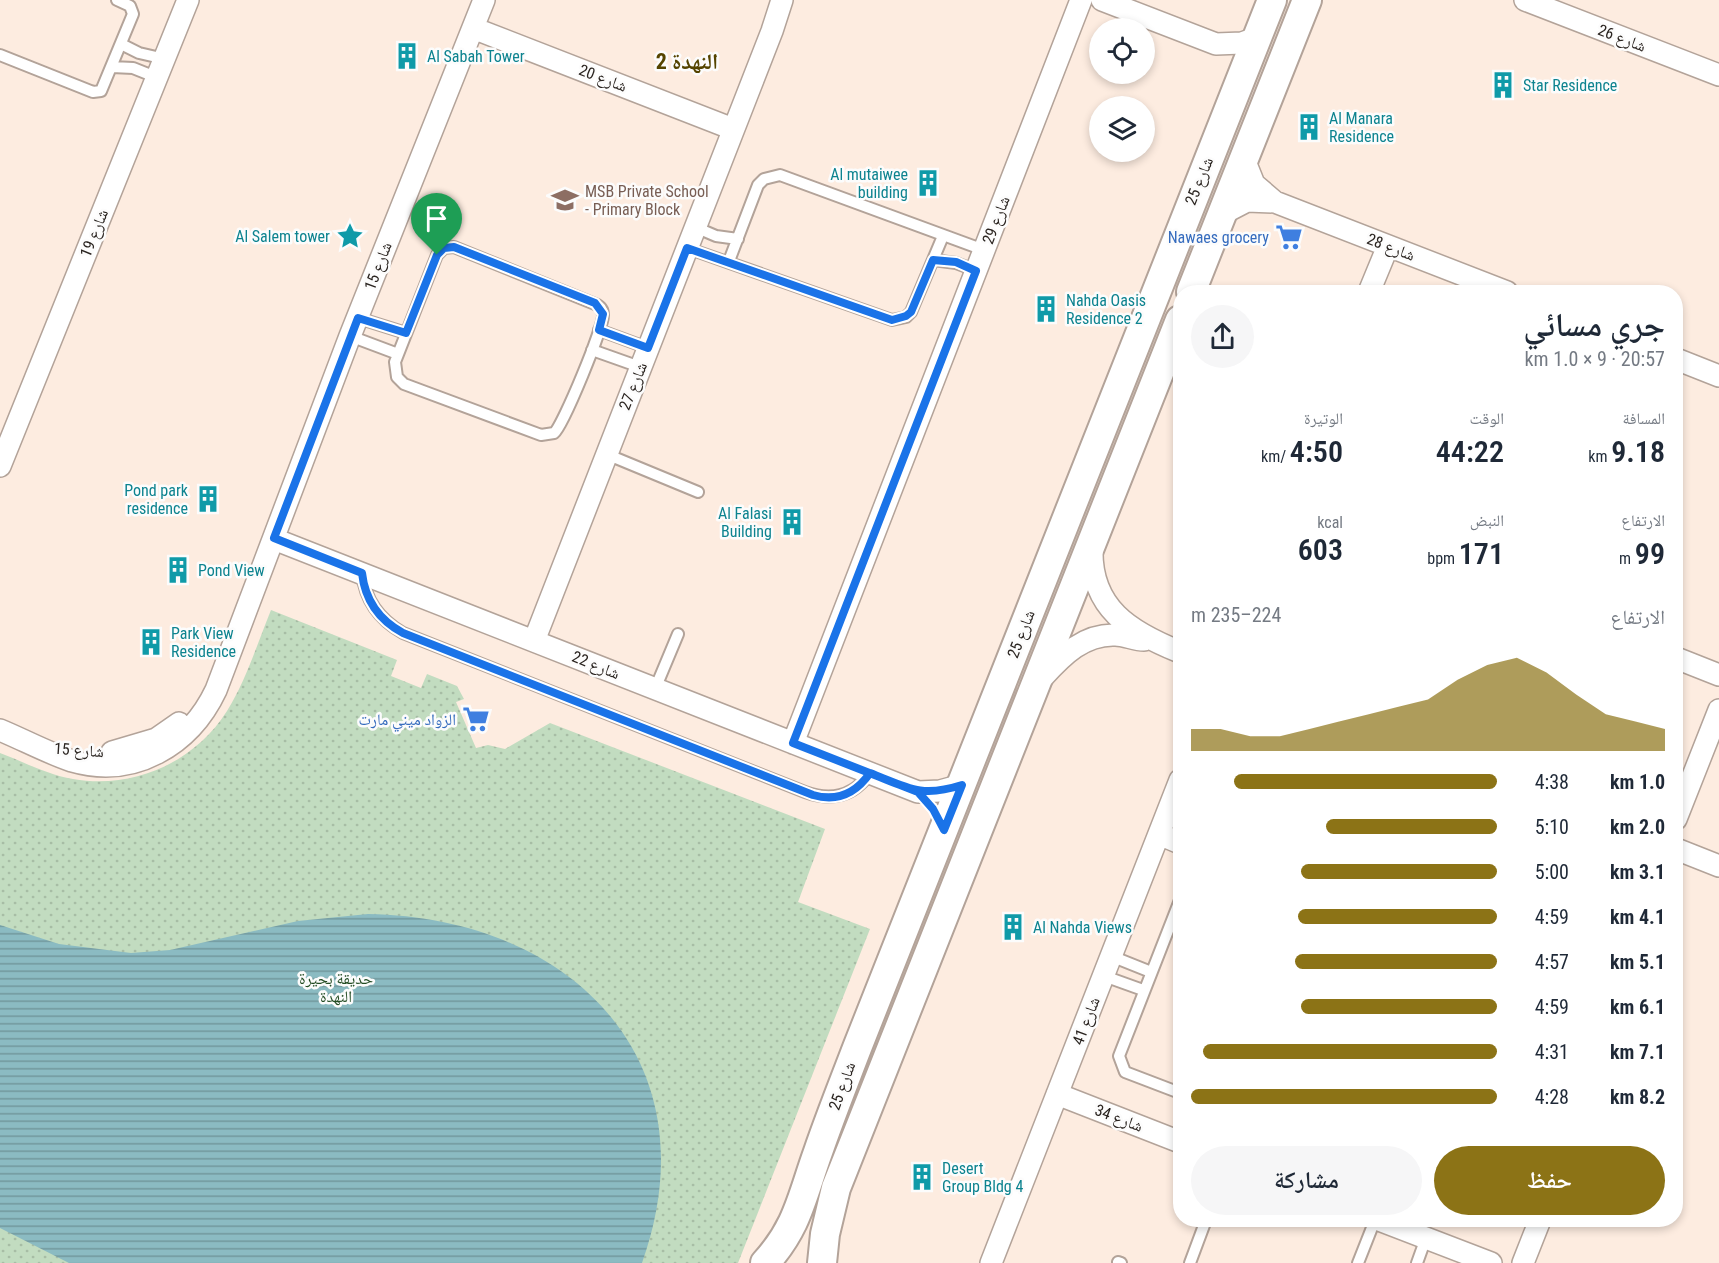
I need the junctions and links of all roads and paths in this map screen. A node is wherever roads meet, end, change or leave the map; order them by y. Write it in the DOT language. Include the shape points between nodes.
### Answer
graph roads {
  1 [pos="117,0"];
  2 [pos="188,0"];
  3 [pos="484,0"];
  4 [pos="782,0"];
  5 [pos="793,0"];
  6 [pos="1081,0"];
  7 [pos="1102,0"];
  8 [pos="1272,0"];
  9 [pos="1307,0"];
  10 [pos="1525,0"];
  11 [pos="473,28"];
  12 [pos="772,31"];
  13 [pos="1256,38"];
  14 [pos="121,44"];
  15 [pos="1216,44"];
  16 [pos="0,55"];
  17 [pos="112,67"];
  18 [pos="161,68"];
  19 [pos="1242,74"];
  20 [pos="1719,75"];
  21 [pos="733,129"];
  22 [pos="1244,159"];
  23 [pos="1275,202"];
  24 [pos="1222,214"];
  25 [pos="695,227"];
  26 [pos="943,237"];
  27 [pos="738,239"];
  28 [pos="1388,246"];
  29 [pos="687,248"];
  30 [pos="984,250"];
  31 [pos="933,260"];
  32 [pos="729,261"];
  33 [pos="976,271"];
  34 [pos="1194,285"];
  35 [pos="1373,285"];
  36 [pos="1489,285"];
  37 [pos="354,327"];
  38 [pos="599,330"];
  39 [pos="406,333"];
  40 [pos="1173,338"];
  41 [pos="591,350"];
  42 [pos="398,354"];
  43 [pos="644,358"];
  44 [pos="1683,362"];
  45 [pos="1719,376"];
  46 [pos="6,432"];
  47 [pos="606,454"];
  48 [pos="0,466"];
  49 [pos="698,492"];
  50 [pos="274,538"];
  51 [pos="1092,544"];
  52 [pos="362,573"];
  53 [pos="678,634"];
  54 [pos="1150,640"];
  55 [pos="534,641"];
  56 [pos="1173,649"];
  57 [pos="1683,661"];
  58 [pos="1719,675"];
  59 [pos="1038,682"];
  60 [pos="655,689"];
  61 [pos="1719,710"];
  62 [pos="0,730"];
  63 [pos="793,743"];
  64 [pos="870,773"];
  65 [pos="962,785"];
  66 [pos="918,792"];
  67 [pos="1173,798"];
  68 [pos="1683,801"];
  69 [pos="944,830"];
  70 [pos="1159,834"];
  71 [pos="1173,840"];
  72 [pos="1683,852"];
  73 [pos="1719,866"];
  74 [pos="1173,917"];
  75 [pos="1108,966"];
  76 [pos="1151,972"];
  77 [pos="1143,990"];
  78 [pos="1173,1091"];
  79 [pos="1057,1094"];
  80 [pos="1173,1139"];
  81 [pos="1203,1227"];
  82 [pos="1374,1227"];
  83 [pos="1396,1227"];
  84 [pos="1537,1227"];
  85 [pos="1426,1238"];
  86 [pos="766,1263"];
  87 [pos="806,1263"];
  88 [pos="822,1263"];
  89 [pos="991,1263"];
  90 [pos="1190,1263"];
  91 [pos="1358,1263"];
  92 [pos="1417,1263"];
  93 [pos="1491,1263"];
  94 [pos="1523,1263"];
  1 -- 14 [label="lane" via="133,11"];
  2 -- 18 [label="street, شارع 19"];
  3 -- 11 [label="street, شارع 15"];
  4 -- 12 [label="street, شارع 27"];
  5 -- 12 [label="street, شارع 27"];
  6 -- 30 [label="street, شارع 29"];
  7 -- 15 [label="street"];
  8 -- 13 [label="street, شارع 25"];
  9 -- 22 [label="street, شارع 25"];
  10 -- 20 [label="street, شارع 26"];
  11 -- 21 [label="street, شارع 20"];
  11 -- 37 [label="street, شارع 15"];
  12 -- 21 [label="street, شارع 27"];
  13 -- 15 [label="street"];
  13 -- 19 [label="street, شارع 25"];
  14 -- 17 [label="lane"];
  14 -- 18 [label="lane"];
  15 -- 19 [label="street"];
  16 -- 17 [label="lane" via="93,92 104,88"];
  17 -- 18 [label="lane"];
  18 -- 46 [label="street, شارع 19"];
  19 -- 65 [label="street, شارع 25"];
  21 -- 25 [label="street, شارع 27"];
  22 -- 23 [label="street, شارع 28" via="1254,184"];
  22 -- 24 [label="street, شارع 25"];
  23 -- 24 [label="street, شارع 28" via="1247,201"];
  23 -- 28 [label="street, شارع 28"];
  24 -- 34 [label="street, شارع 25"];
  25 -- 27 [label="lane" via="716,236"];
  25 -- 29 [label="street, شارع 27"];
  26 -- 27 [label="lane" via="780,175 758,185"];
  26 -- 30 [label="lane"];
  26 -- 31 [label="lane"];
  27 -- 32 [label="lane"];
  28 -- 35 [label="street"];
  28 -- 36 [label="street, شارع 28"];
  29 -- 32 [label="lane"];
  29 -- 43 [label="street, شارع 27"];
  30 -- 33 [label="street, شارع 29"];
  31 -- 32 [label="lane" via="911,312 892,320"];
  31 -- 33 [label="lane" via="956,262"];
  33 -- 63 [label="street, شارع 29"];
  37 -- 39 [label="lane"];
  37 -- 42 [label="lane"];
  37 -- 50 [label="street, شارع 15"];
  38 -- 39 [label="lane" via="603,314 595,303 448,247 437,255"];
  38 -- 41 [label="lane"];
  38 -- 43 [label="lane"];
  39 -- 42 [label="lane"];
  40 -- 51 [label="street, شارع 25"];
  41 -- 42 [label="lane" via="563,423 548,435 404,384 395,372"];
  41 -- 43 [label="lane"];
  43 -- 47 [label="street, شارع 27"];
  44 -- 45 [label="street"];
  46 -- 48 [label="street, شارع 19"];
  47 -- 49 [label="lane"];
  47 -- 55 [label="street, شارع 27"];
  50 -- 52 [label="street, شارع 22"];
  50 -- 62 [label="street, شارع 15" via="223,667 190,713 156,739 109,752 43,748"];
  51 -- 54 [label="street" via="1094,572 1102,597 1121,620"];
  51 -- 59 [label="street, شارع 25"];
  52 -- 55 [label="street, شارع 22"];
  52 -- 64 [label="lane" via="371,605 403,633 806,792 825,798 844,795 861,786"];
  53 -- 60 [label="lane"];
  54 -- 56 [label="street"];
  54 -- 59 [label="street" via="1114,635 1085,640 1067,652"];
  55 -- 60 [label="street, شارع 22"];
  57 -- 58 [label="street"];
  59 -- 88 [label="street, شارع 25" via="836,1188"];
  60 -- 63 [label="street, شارع 22"];
  61 -- 68 [label="street"];
  63 -- 64 [label="street, شارع 22"];
  64 -- 66 [label="street, شارع 22"];
  65 -- 66 [label="street, شارع 22"];
  65 -- 69 [label="street, شارع 25"];
  66 -- 69 [label="street"];
  67 -- 70 [label="street, شارع 41"];
  69 -- 86 [label="street, شارع 25" via="856,1048 802,1206 786,1237"];
  70 -- 71 [label="street"];
  70 -- 75 [label="street, شارع 41"];
  72 -- 73 [label="street"];
  74 -- 76 [label="lane"];
  75 -- 76 [label="lane"];
  75 -- 77 [label="lane"];
  75 -- 79 [label="street, شارع 41"];
  76 -- 77 [label="lane"];
  77 -- 78 [label="lane" via="1119,1056 1122,1067"];
  79 -- 80 [label="street, شارع 34"];
  79 -- 89 [label="street, شارع 41"];
  81 -- 90 [label="lane"];
  82 -- 91 [label="lane"];
  83 -- 85 [label="street"];
  84 -- 94 [label="street"];
  85 -- 92 [label="lane"];
  85 -- 93 [label="street"];
  86 -- 87 [label="street" via="792,1257"];
}
